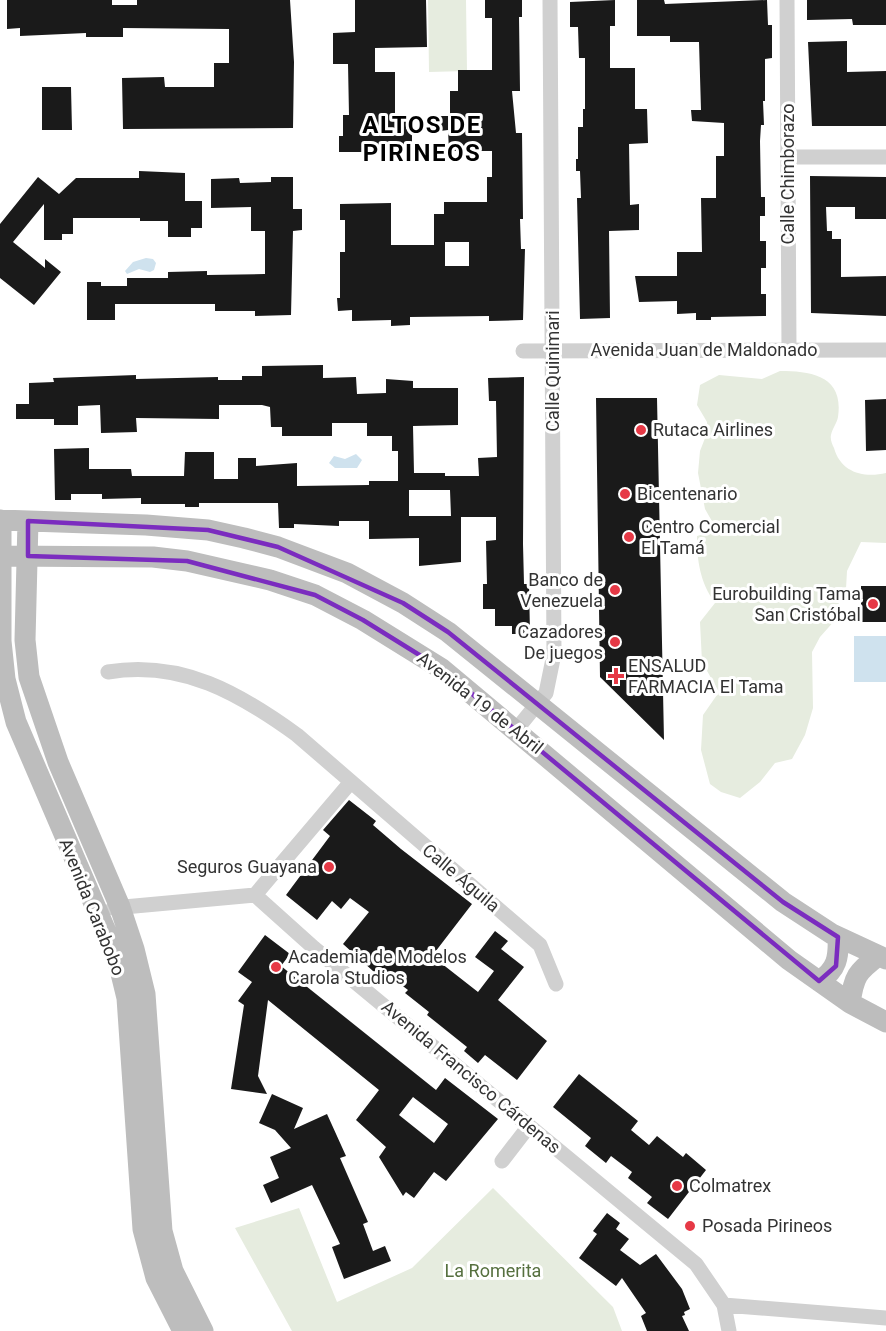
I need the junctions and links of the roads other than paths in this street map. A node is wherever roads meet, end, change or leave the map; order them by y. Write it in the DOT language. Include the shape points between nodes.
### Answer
graph roads {
  1 [pos="550,0"];
  2 [pos="787,0"];
  3 [pos="789,157"];
  4 [pos="886,157"];
  5 [pos="789,348"];
  6 [pos="552,350"];
  7 [pos="886,350"];
  8 [pos="523,351"];
  9 [pos="1,520"];
  10 [pos="28,521"];
  11 [pos="0,556"];
  12 [pos="28,556"];
  13 [pos="108,672"];
  14 [pos="538,704"];
  15 [pos="516,730"];
  16 [pos="350,783"];
  17 [pos="255,895"];
  18 [pos="120,907"];
  19 [pos="98,911"];
  20 [pos="838,937"];
  21 [pos="882,958"];
  22 [pos="819,981"];
  23 [pos="556,984"];
  24 [pos="850,1003"];
  25 [pos="886,1022"];
  26 [pos="529,1126"];
  27 [pos="502,1161"];
  28 [pos="724,1305"];
  29 [pos="886,1318"];
  30 [pos="183,1331"];
  31 [pos="203,1331"];
  32 [pos="729,1331"];
  1 -- 6 [label="street, Calle Quinimari"];
  2 -- 3 [label="street, Calle Chimborazo"];
  3 -- 4 [label="street"];
  3 -- 5 [label="street, Calle Chimborazo"];
  5 -- 6 [label="street, Avenida Juan de Maldonado"];
  5 -- 7 [label="street, Avenida Juan de Maldonado"];
  6 -- 8 [label="street, Avenida Juan de Maldonado"];
  6 -- 14 [label="street, Calle Quinimari" via="554,654 546,693"];
  9 -- 10 [label="main road, Avenida 19 de Abril"];
  9 -- 11 [label="main road, Avenida Carabobo"];
  10 -- 12 [label="main road, Avenida Carabobo"];
  10 -- 14 [label="main road, Avenida 19 de Abril" via="208,530 278,547 346,573 403,603 448,632"];
  11 -- 12 [label="main road, Avenida 19 de Abril"];
  11 -- 19 [label="main road, Avenida Carabobo" via="1,641 16,722"];
  12 -- 15 [label="main road, Avenida 19 de Abril" via="187,561 315,595 442,669"];
  12 -- 18 [label="main road, Avenida Carabobo" via="25,640 29,677 58,762"];
  13 -- 16 [label="street, Calle Águila" via="136,668 171,672 221,686 297,735"];
  14 -- 15 [label="street, Calle Quinimari"];
  14 -- 20 [label="main road, Avenida 19 de Abril" via="783,902"];
  15 -- 22 [label="main road, Avenida 19 de Abril"];
  16 -- 17 [label="street"];
  16 -- 23 [label="street, Calle Águila" via="540,945"];
  17 -- 18 [label="street"];
  17 -- 26 [label="street, Avenida Francisco Cárdenas"];
  18 -- 19 [label="street"];
  18 -- 31 [label="main road, Avenida Carabobo" via="145,994 162,1231 173,1271"];
  19 -- 30 [label="main road, Avenida Carabobo" via="117,957 127,998 142,1229 156,1278"];
  20 -- 21 [label="main road, Avenida 19 de Abril"];
  20 -- 22 [label="main road" via="836,966"];
  21 -- 24 [label="main road" via="859,971 853,980"];
  22 -- 24 [label="main road, Avenida 19 de Abril"];
  24 -- 25 [label="main road, Avenida 19 de Abril"];
  26 -- 27 [label="street"];
  26 -- 28 [label="street, Avenida Francisco Cárdenas" via="696,1264"];
  28 -- 29 [label="street"];
  28 -- 32 [label="street, Avenida Francisco Cárdenas"];
}
